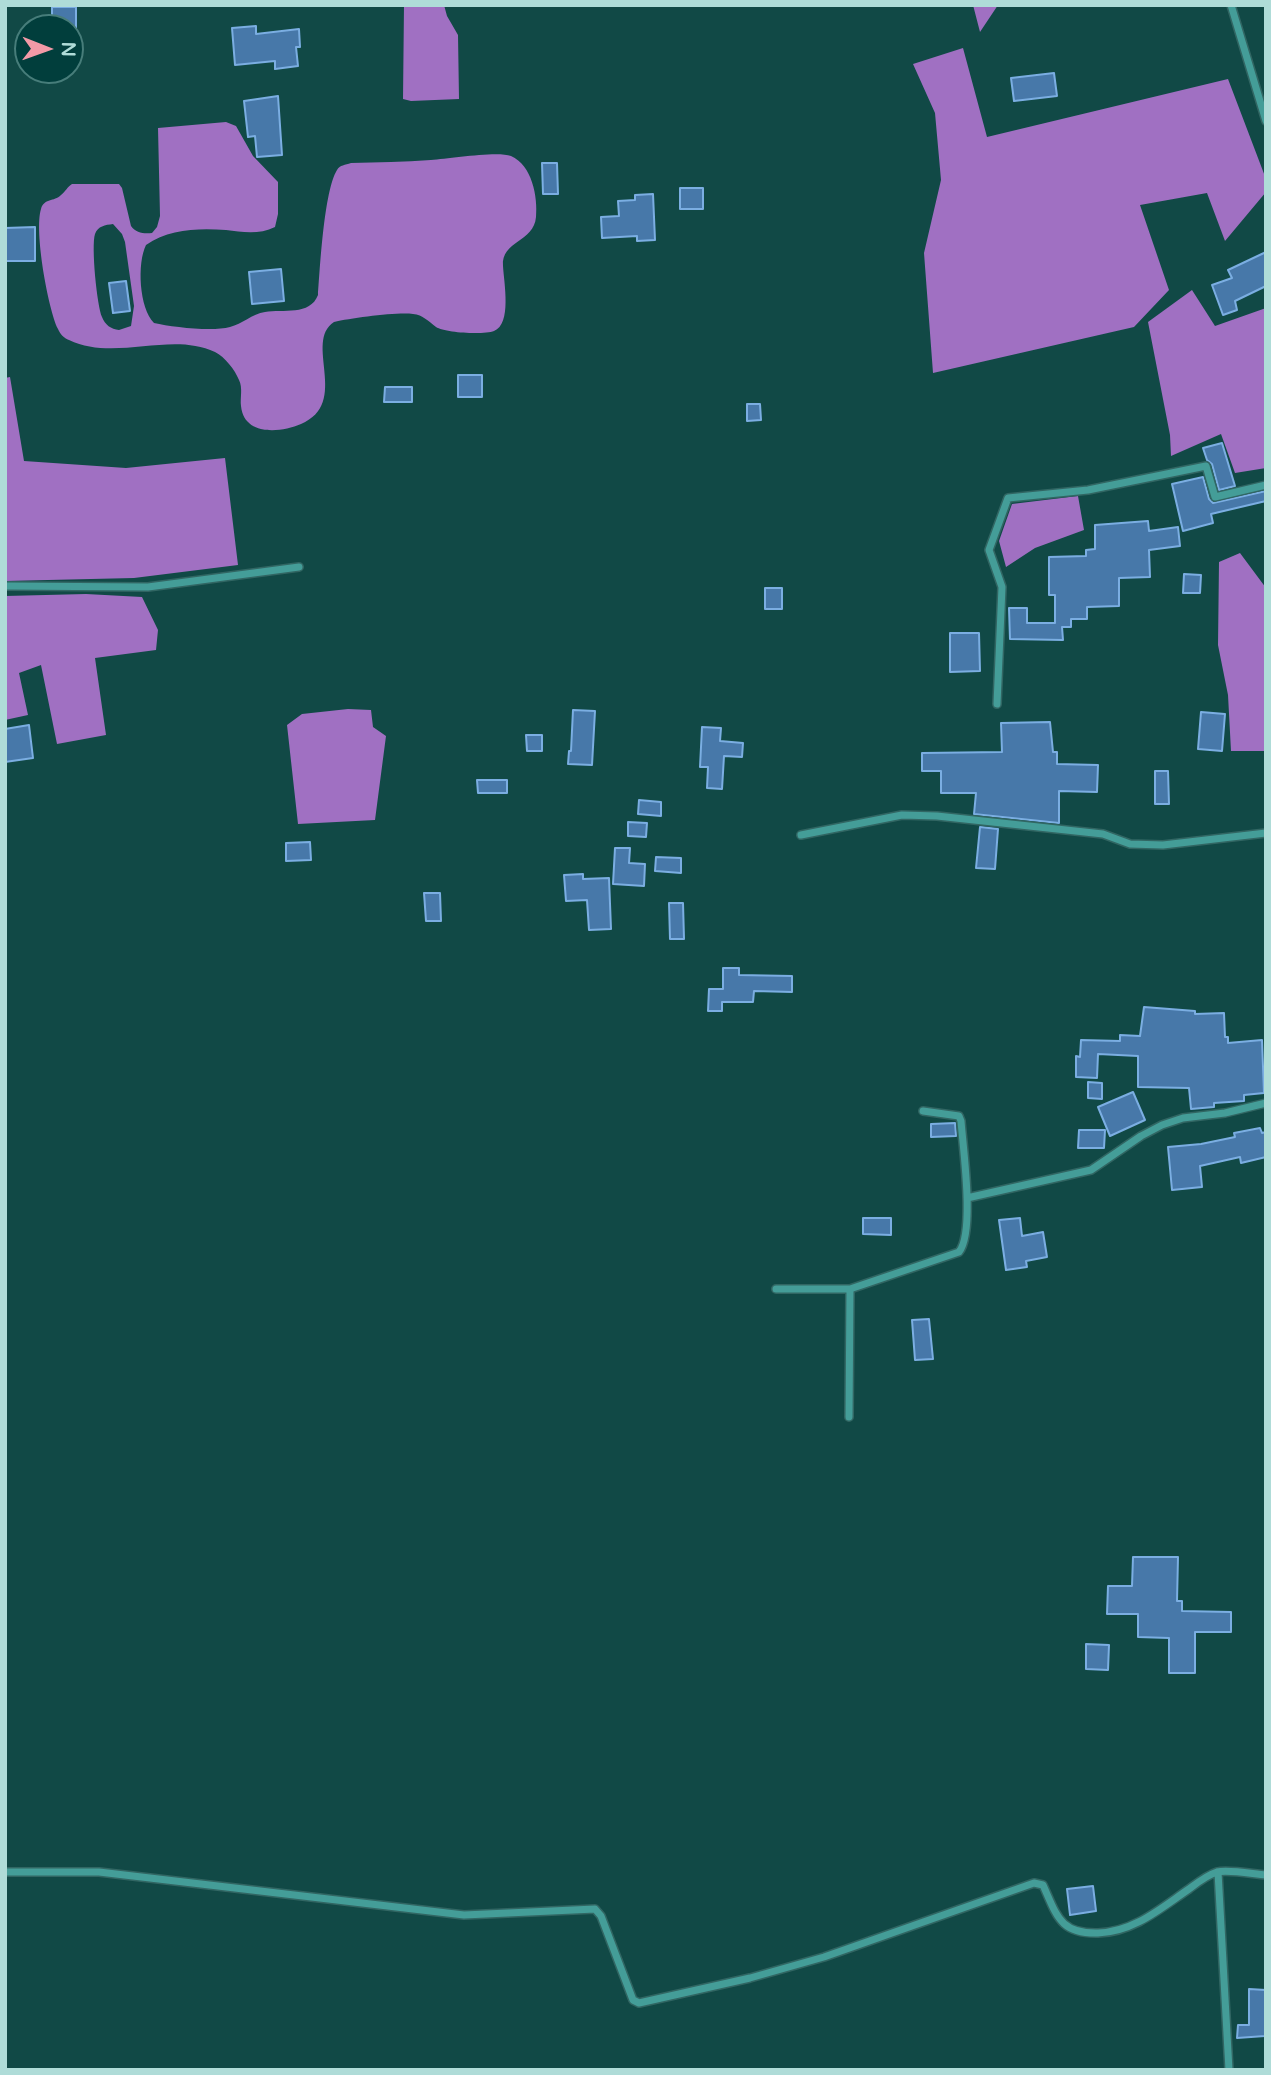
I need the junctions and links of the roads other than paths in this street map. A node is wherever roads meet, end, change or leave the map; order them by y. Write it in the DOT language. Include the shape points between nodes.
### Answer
graph roads {
  1 [pos="1231,5"];
  2 [pos="1266,121"];
  3 [pos="1266,485"];
  4 [pos="299,567"];
  5 [pos="5,586"];
  6 [pos="997,704"];
  7 [pos="1266,833"];
  8 [pos="802,835"];
  9 [pos="1266,1103"];
  10 [pos="923,1111"];
  11 [pos="967,1198"];
  12 [pos="776,1289"];
  13 [pos="850,1289"];
  14 [pos="849,1417"];
  15 [pos="5,1871"];
  16 [pos="1218,1872"];
  17 [pos="1266,1875"];
  18 [pos="1229,2070"];
  1 -- 2 [label="street"];
  3 -- 6 [label="street" via="1215,497 1206,466 1088,490 1008,498 989,550 1002,587"];
  4 -- 5 [label="street" via="148,587"];
  7 -- 8 [label="street" via="1130,844 1103,834 902,815"];
  9 -- 11 [label="street" via="1163,1125 1091,1170"];
  10 -- 11 [label="street" via="959,1116"];
  11 -- 13 [label="street" via="964,1246 959,1252"];
  12 -- 13 [label="street"];
  13 -- 14 [label="street"];
  15 -- 16 [label="street" via="99,1872 464,1915 595,1909 633,2000 639,2003 824,1957 1034,1883 1043,1885 1058,1917 1071,1930 1105,1933 1136,1925"];
  16 -- 17 [label="street"];
  16 -- 18 [label="street"];
}
